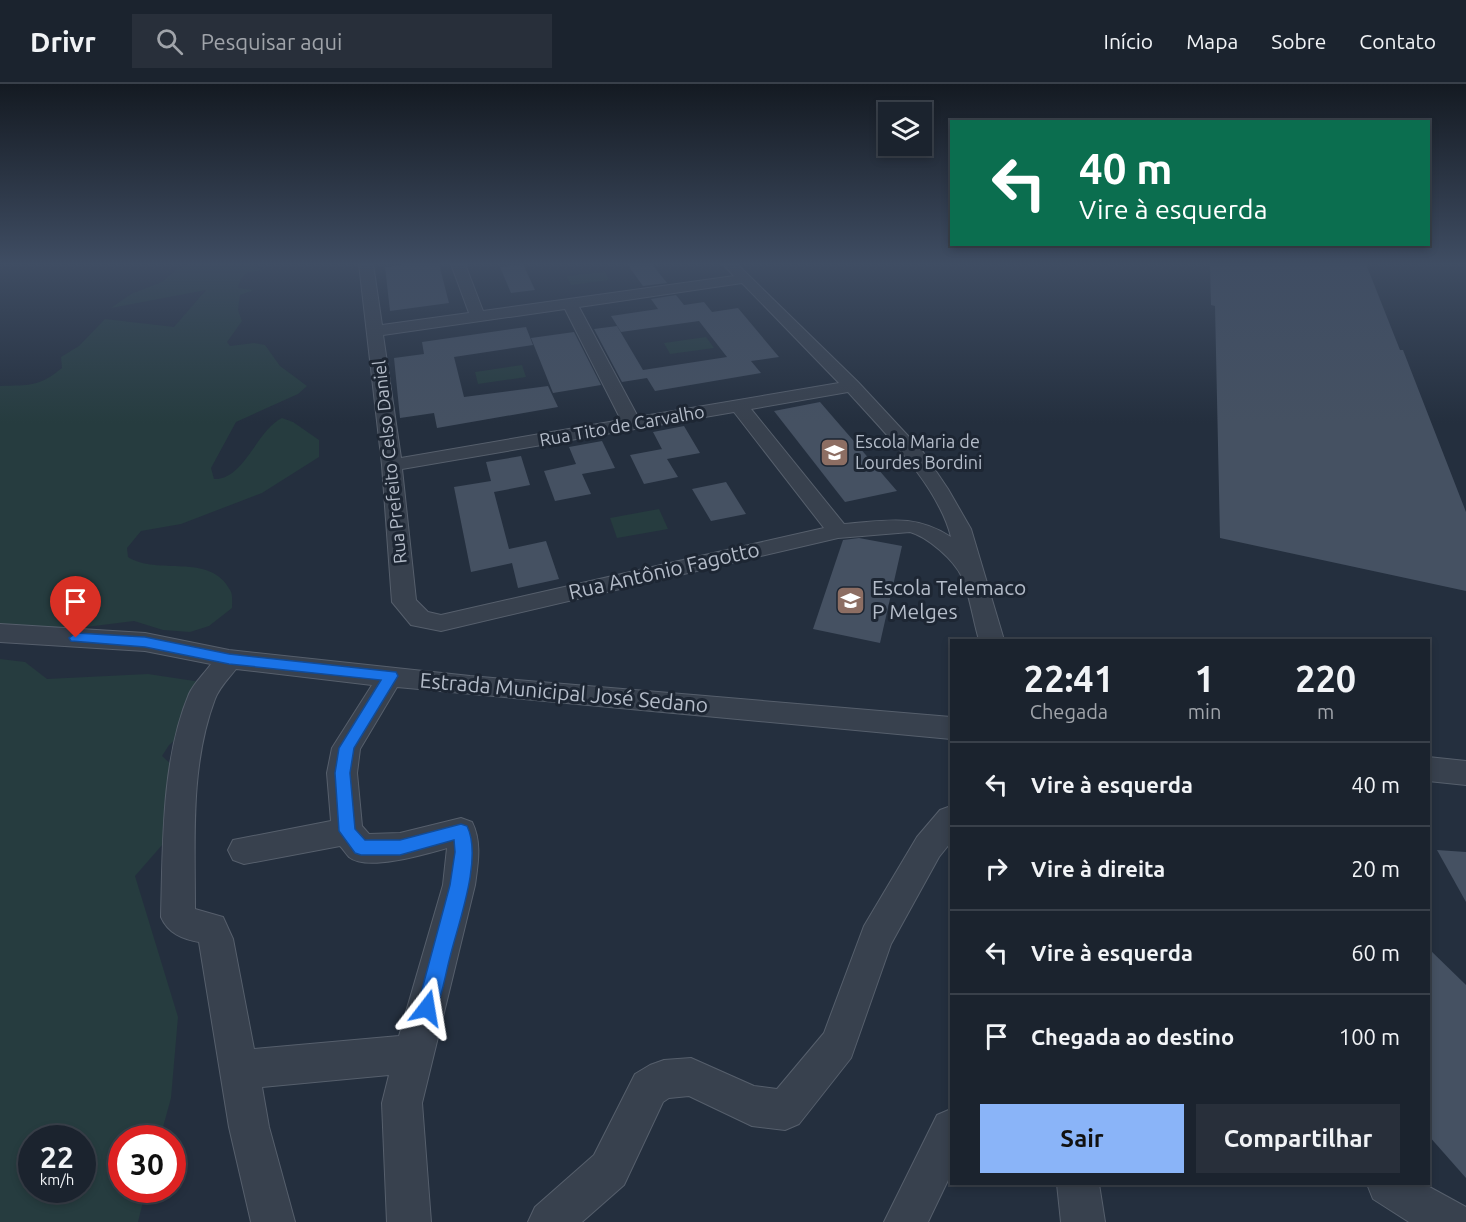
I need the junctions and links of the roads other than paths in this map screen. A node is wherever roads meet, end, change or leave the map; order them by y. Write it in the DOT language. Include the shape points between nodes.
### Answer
graph roads {
  1 [pos="373,317"];
  2 [pos="464,317"];
  3 [pos="577,317"];
  4 [pos="782,317"];
  5 [pos="375,331"];
  6 [pos="852,386"];
  7 [pos="738,406"];
  8 [pos="632,423"];
  9 [pos="392,465"];
  10 [pos="939,489"];
  11 [pos="910,526"];
  12 [pos="838,531"];
  13 [pos="969,570"];
  14 [pos="420,619"];
  15 [pos="0,633"];
  16 [pos="991,639"];
  17 [pos="229,659"];
  18 [pos="391,676"];
  19 [pos="950,728"];
  20 [pos="1430,770"];
  21 [pos="1466,773"];
  22 [pos="950,820"];
  23 [pos="347,831"];
  24 [pos="243,850"];
  25 [pos="413,1054"];
  26 [pos="240,1070"];
  27 [pos="950,1131"];
  28 [pos="1078,1185"];
  29 [pos="1389,1185"];
  30 [pos="273,1222"];
  31 [pos="409,1222"];
  32 [pos="550,1222"];
  33 [pos="906,1222"];
  34 [pos="1083,1222"];
  35 [pos="1451,1222"];
  1 -- 5 [label="street, Rua Prefeito Celso Daniel"];
  2 -- 5 [label="street"];
  3 -- 8 [label="street"];
  4 -- 6 [label="street"];
  5 -- 9 [label="street, Rua Prefeito Celso Daniel"];
  6 -- 7 [label="street, Rua Tito de Carvalho"];
  6 -- 10 [label="street" via="916,456"];
  7 -- 8 [label="street, Rua Tito de Carvalho"];
  7 -- 12 [label="street"];
  8 -- 9 [label="street, Rua Tito de Carvalho"];
  9 -- 14 [label="street, Rua Prefeito Celso Daniel" via="404,602"];
  10 -- 11 [label="street" via="935,507"];
  10 -- 13 [label="street" via="960,529"];
  11 -- 12 [label="street, Rua Antônio Fagotto"];
  11 -- 13 [label="street, Rua Antônio Fagotto" via="936,535"];
  12 -- 14 [label="street, Rua Antônio Fagotto" via="441,622"];
  13 -- 16 [label="street"];
  15 -- 17 [label="street, Estrada Municipal José Sedano" via="145,642"];
  17 -- 18 [label="street, Estrada Municipal José Sedano"];
  17 -- 26 [label="street" via="203,694 193,726 180,798 178,917 192,925 211,928 216,939"];
  18 -- 19 [label="street, Estrada Municipal José Sedano"];
  18 -- 23 [label="street" via="346,748 342,773"];
  20 -- 21 [label="street"];
  22 -- 32 [label="street" via="928,847 876,938 838,1045 785,1110 752,1106 691,1077 664,1078 649,1088 609,1170"];
  23 -- 24 [label="street"];
  23 -- 25 [label="street" via="361,848 400,847 461,831 459,885"];
  25 -- 26 [label="street"];
  25 -- 31 [label="street" via="402,1103"];
  26 -- 30 [label="street" via="249,1127"];
  27 -- 33 [label="street"];
  28 -- 34 [label="street"];
  29 -- 35 [label="street"];
}
